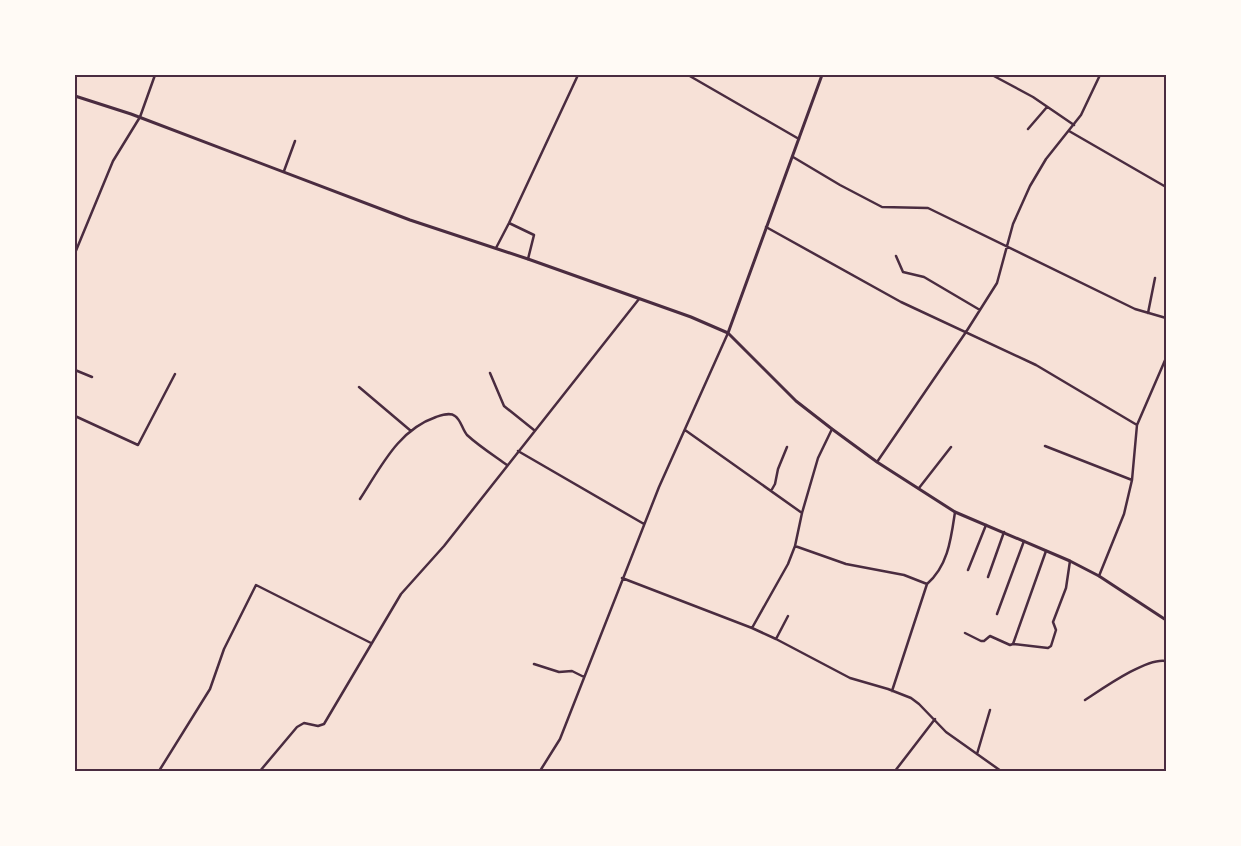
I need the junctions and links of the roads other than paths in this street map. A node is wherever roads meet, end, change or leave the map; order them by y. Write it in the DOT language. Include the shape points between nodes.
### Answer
graph roads {
  1 [pos="155,75"];
  2 [pos="578,75"];
  3 [pos="688,75"];
  4 [pos="822,75"];
  5 [pos="992,75"];
  6 [pos="1100,75"];
  7 [pos="75,96"];
  8 [pos="1047,107"];
  9 [pos="140,117"];
  10 [pos="1074,125"];
  11 [pos="1028,128"];
  12 [pos="1069,132"];
  13 [pos="800,140"];
  14 [pos="295,141"];
  15 [pos="793,157"];
  16 [pos="284,171"];
  17 [pos="1166,187"];
  18 [pos="510,223"];
  19 [pos="766,227"];
  20 [pos="1006,246"];
  21 [pos="496,248"];
  22 [pos="75,253"];
  23 [pos="896,256"];
  24 [pos="528,258"];
  25 [pos="1155,278"];
  26 [pos="639,299"];
  27 [pos="980,310"];
  28 [pos="1148,313"];
  29 [pos="1166,318"];
  30 [pos="966,332"];
  31 [pos="728,333"];
  32 [pos="1166,358"];
  33 [pos="75,370"];
  34 [pos="490,373"];
  35 [pos="175,374"];
  36 [pos="92,377"];
  37 [pos="359,386"];
  38 [pos="75,416"];
  39 [pos="1137,425"];
  40 [pos="832,429"];
  41 [pos="411,430"];
  42 [pos="534,430"];
  43 [pos="685,430"];
  44 [pos="1045,446"];
  45 [pos="951,447"];
  46 [pos="786,448"];
  47 [pos="518,451"];
  48 [pos="877,462"];
  49 [pos="507,464"];
  50 [pos="1132,480"];
  51 [pos="919,488"];
  52 [pos="771,491"];
  53 [pos="360,499"];
  54 [pos="956,512"];
  55 [pos="802,513"];
  56 [pos="644,524"];
  57 [pos="986,524"];
  58 [pos="1004,532"];
  59 [pos="1024,541"];
  60 [pos="795,546"];
  61 [pos="1046,551"];
  62 [pos="1070,561"];
  63 [pos="968,570"];
  64 [pos="1100,576"];
  65 [pos="988,577"];
  66 [pos="622,578"];
  67 [pos="927,584"];
  68 [pos="997,614"];
  69 [pos="788,616"];
  70 [pos="1166,620"];
  71 [pos="752,628"];
  72 [pos="965,633"];
  73 [pos="776,639"];
  74 [pos="371,643"];
  75 [pos="1013,644"];
  76 [pos="1166,661"];
  77 [pos="534,664"];
  78 [pos="584,677"];
  79 [pos="892,691"];
  80 [pos="1085,700"];
  81 [pos="990,710"];
  82 [pos="935,719"];
  83 [pos="976,754"];
  84 [pos="159,771"];
  85 [pos="260,771"];
  86 [pos="540,771"];
  87 [pos="895,771"];
  88 [pos="1000,771"];
  1 -- 9 [label="street"];
  2 -- 18 [label="street"];
  3 -- 13 [label="street"];
  4 -- 13 [label="street"];
  5 -- 8 [label="street"];
  6 -- 10 [label="street"];
  7 -- 9 [label="street"];
  8 -- 10 [label="street"];
  8 -- 11 [label="street"];
  9 -- 16 [label="street"];
  9 -- 22 [label="street" via="113,160"];
  10 -- 12 [label="street"];
  12 -- 17 [label="street"];
  12 -- 20 [label="street" via="1049,155 1030,186"];
  13 -- 15 [label="street"];
  14 -- 16 [label="street"];
  15 -- 19 [label="street"];
  15 -- 20 [label="street" via="882,207 928,208"];
  16 -- 21 [label="street" via="410,220"];
  18 -- 21 [label="street"];
  18 -- 24 [label="street" via="534,235"];
  19 -- 30 [label="street" via="901,302"];
  19 -- 31 [label="street"];
  20 -- 27 [label="street" via="1000,276"];
  20 -- 28 [label="street"];
  21 -- 24 [label="street"];
  23 -- 27 [label="street" via="903,272 926,278"];
  24 -- 26 [label="street"];
  25 -- 28 [label="street"];
  26 -- 31 [label="street"];
  26 -- 42 [label="street"];
  27 -- 30 [label="street"];
  28 -- 29 [label="street"];
  30 -- 39 [label="street" via="1036,365"];
  30 -- 48 [label="street"];
  31 -- 40 [label="street" via="796,401"];
  31 -- 43 [label="street"];
  32 -- 39 [label="street"];
  33 -- 36 [label="street"];
  34 -- 42 [label="street" via="504,406"];
  35 -- 38 [label="street" via="138,445"];
  37 -- 41 [label="street"];
  39 -- 50 [label="street"];
  40 -- 48 [label="street"];
  40 -- 55 [label="street" via="818,458"];
  41 -- 49 [label="street" via="430,419 451,414 456,416 466,434"];
  41 -- 53 [label="street" via="396,443"];
  42 -- 47 [label="street"];
  43 -- 52 [label="street"];
  43 -- 56 [label="street"];
  44 -- 50 [label="street"];
  45 -- 51 [label="street"];
  46 -- 52 [label="street"];
  47 -- 49 [label="street"];
  47 -- 56 [label="street"];
  48 -- 51 [label="street"];
  49 -- 74 [label="street" via="444,546 401,594"];
  50 -- 64 [label="street" via="1124,514"];
  51 -- 54 [label="street"];
  52 -- 55 [label="street"];
  54 -- 57 [label="street"];
  54 -- 67 [label="street" via="942,568"];
  55 -- 60 [label="street"];
  56 -- 66 [label="street"];
  57 -- 58 [label="street"];
  57 -- 63 [label="street"];
  58 -- 59 [label="street"];
  58 -- 65 [label="street"];
  59 -- 61 [label="street"];
  59 -- 68 [label="street"];
  60 -- 67 [label="street" via="846,564 896,573"];
  60 -- 71 [label="street"];
  61 -- 62 [label="street"];
  61 -- 75 [label="street"];
  62 -- 64 [label="street"];
  62 -- 75 [label="street" via="1066,588 1053,622 1056,630 1051,646"];
  64 -- 70 [label="street"];
  66 -- 71 [label="street"];
  66 -- 78 [label="street"];
  67 -- 79 [label="street"];
  69 -- 73 [label="street"];
  71 -- 73 [label="street"];
  72 -- 75 [label="street" via="981,641 990,636"];
  73 -- 79 [label="street" via="850,678"];
  74 -- 84 [label="street" via="255,586 224,649 210,689"];
  74 -- 85 [label="street" via="324,724 304,723 297,727"];
  76 -- 80 [label="street" via="1158,660 1138,668"];
  77 -- 78 [label="street" via="558,672 572,671"];
  78 -- 86 [label="street" via="560,739"];
  79 -- 82 [label="street" via="919,704"];
  81 -- 83 [label="street"];
  82 -- 83 [label="street" via="946,732"];
  82 -- 87 [label="street"];
  83 -- 88 [label="street"];
}
